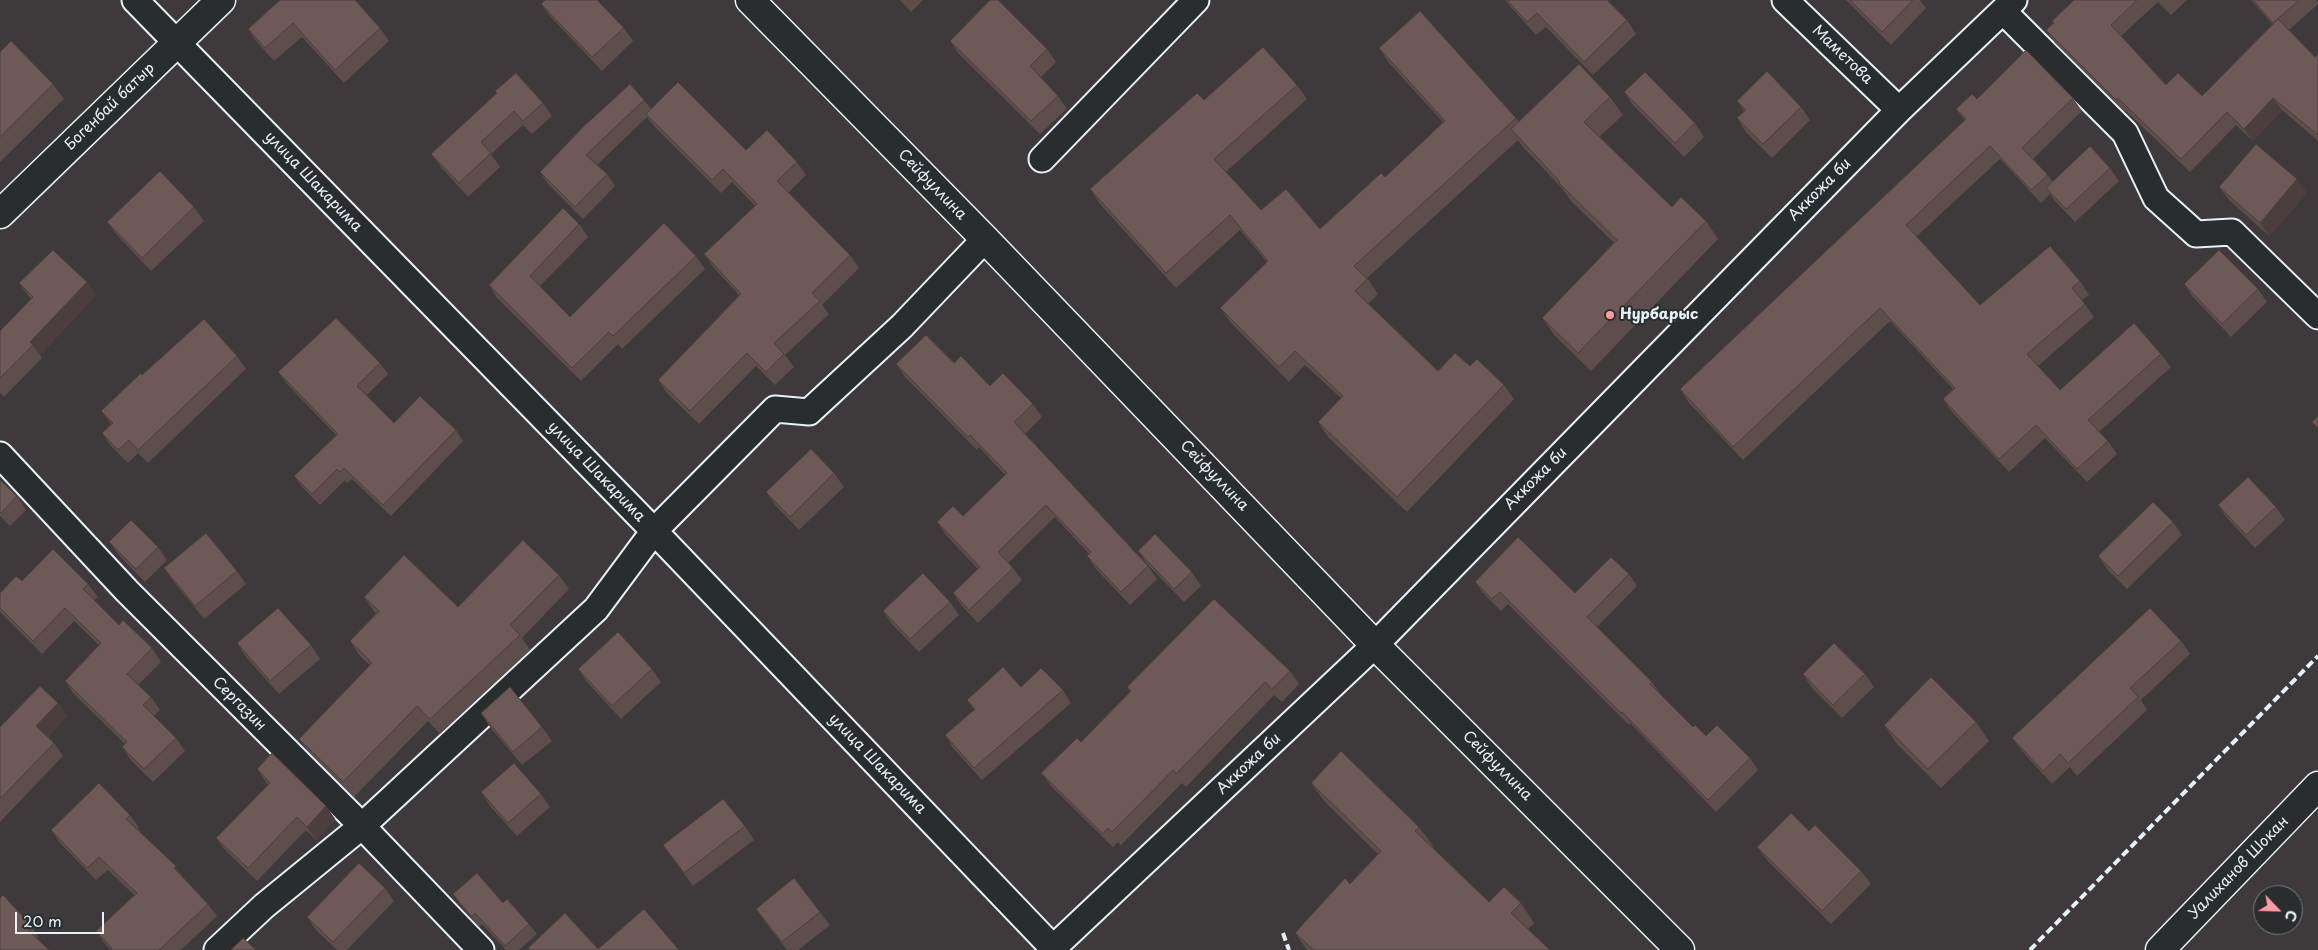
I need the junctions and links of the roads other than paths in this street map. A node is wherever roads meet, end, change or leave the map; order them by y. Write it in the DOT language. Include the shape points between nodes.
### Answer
graph roads {
  1 [pos="135,0"];
  2 [pos="221,0"];
  3 [pos="750,0"];
  4 [pos="1196,0"];
  5 [pos="1785,0"];
  6 [pos="2008,5"];
  7 [pos="176,42"];
  8 [pos="1900,110"];
  9 [pos="1042,159"];
  10 [pos="0,214"];
  11 [pos="985,239"];
  12 [pos="2318,316"];
  13 [pos="0,456"];
  14 [pos="654,531"];
  15 [pos="1376,645"];
  16 [pos="2318,786"];
  17 [pos="362,826"];
  18 [pos="1052,949"];
  19 [pos="217,950"];
  20 [pos="481,950"];
  21 [pos="1680,950"];
  22 [pos="2160,950"];
  1 -- 7 [label="street, улица Шакарима"];
  2 -- 7 [label="main road, Богенбай батыр"];
  3 -- 11 [label="main road, Сейфуллина"];
  4 -- 9 [label="street"];
  5 -- 8 [label="street, Маметова"];
  6 -- 8 [label="street, Аккожа би"];
  6 -- 12 [label="street" via="2125,133 2156,198 2196,234 2232,232"];
  7 -- 10 [label="main road, Богенбай батыр"];
  7 -- 14 [label="street, улица Шакарима"];
  8 -- 15 [label="street, Аккожа би"];
  11 -- 14 [label="street" via="902,326 809,412 775,408"];
  11 -- 15 [label="main road, Сейфуллина"];
  13 -- 17 [label="street, Сергазин" via="127,591"];
  14 -- 17 [label="street" via="596,609"];
  14 -- 18 [label="street, улица Шакарима"];
  15 -- 18 [label="street, Аккожа би"];
  15 -- 21 [label="main road, Сейфуллина"];
  16 -- 22 [label="main road, Уалиханов Шокан"];
  17 -- 19 [label="street" via="264,906"];
  17 -- 20 [label="street, Сергазин"];
}
